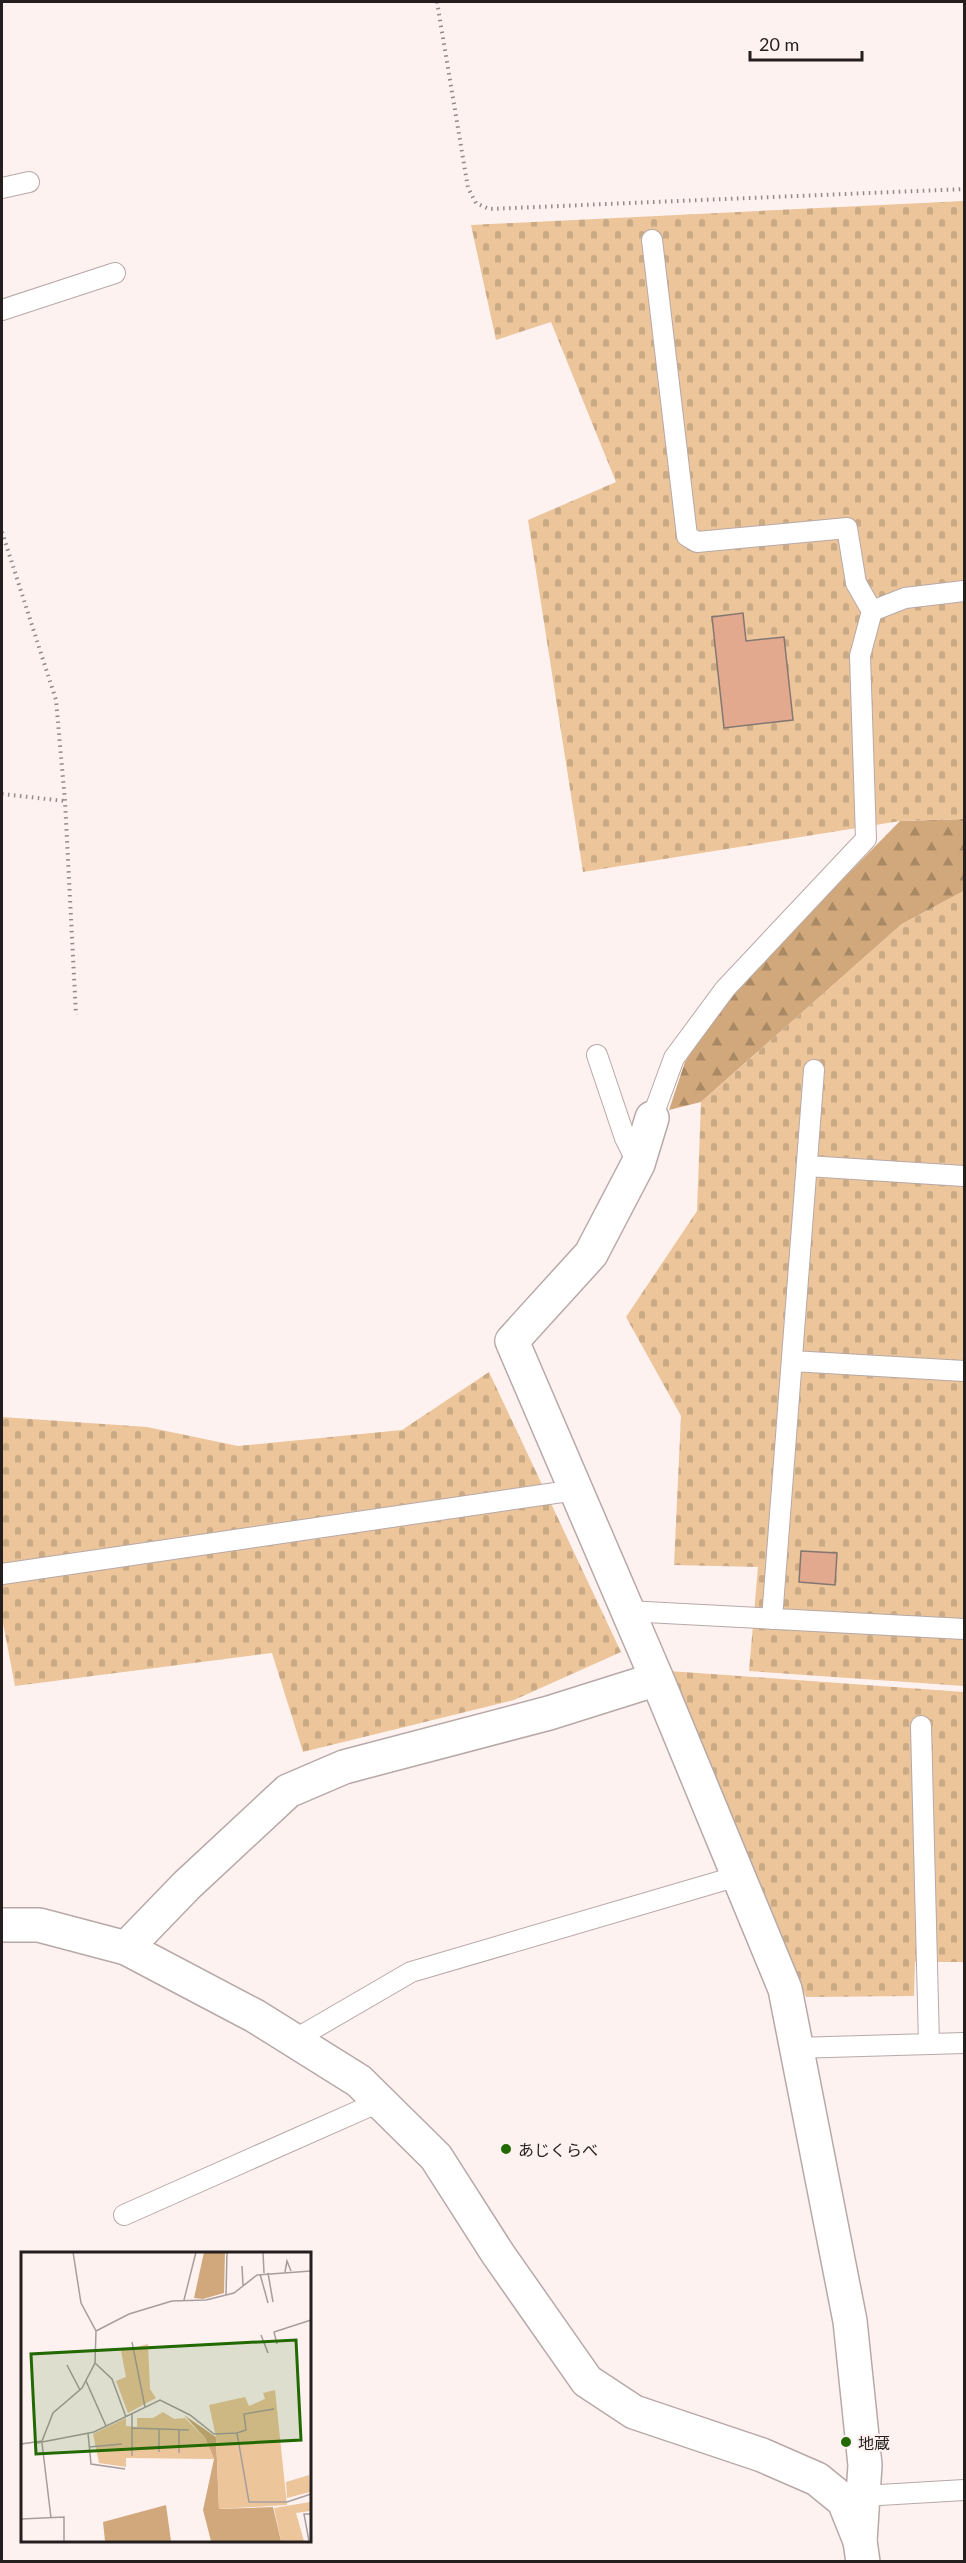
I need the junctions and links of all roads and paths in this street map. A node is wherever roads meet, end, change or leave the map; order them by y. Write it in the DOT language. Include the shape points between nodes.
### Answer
graph roads {
  1 [pos="437,2"];
  2 [pos="30,182"];
  3 [pos="2,188"];
  4 [pos="964,189"];
  5 [pos="652,240"];
  6 [pos="115,273"];
  7 [pos="2,310"];
  8 [pos="2,532"];
  9 [pos="964,591"];
  10 [pos="872,610"];
  11 [pos="2,794"];
  12 [pos="65,801"];
  13 [pos="76,1015"];
  14 [pos="597,1055"];
  15 [pos="814,1070"];
  16 [pos="652,1118"];
  17 [pos="638,1164"];
  18 [pos="807,1166"];
  19 [pos="964,1176"];
  20 [pos="792,1361"];
  21 [pos="964,1371"];
  22 [pos="576,1490"];
  23 [pos="2,1574"];
  24 [pos="627,1611"];
  25 [pos="772,1619"];
  26 [pos="964,1629"];
  27 [pos="657,1679"];
  28 [pos="921,1726"];
  29 [pos="738,1876"];
  30 [pos="2,1924"];
  31 [pos="126,1947"];
  32 [pos="294,2040"];
  33 [pos="964,2043"];
  34 [pos="929,2044"];
  35 [pos="795,2048"];
  36 [pos="379,2102"];
  37 [pos="124,2215"];
  38 [pos="964,2490"];
  39 [pos="863,2496"];
  40 [pos="862,2552"];
  1 -- 4 [label="path" via="468,188 476,203 489,209"];
  2 -- 3 [label="lane"];
  5 -- 10 [label="lane" via="687,536 698,542 847,528 856,583"];
  6 -- 7 [label="lane"];
  8 -- 12 [label="path" via="56,700"];
  9 -- 10 [label="lane" via="904,598"];
  10 -- 16 [label="lane" via="861,656 866,839 725,989 674,1058"];
  11 -- 12 [label="path"];
  12 -- 13 [label="path"];
  14 -- 17 [label="lane" via="625,1138"];
  15 -- 18 [label="lane"];
  16 -- 17 [label="street"];
  17 -- 22 [label="street" via="591,1254 512,1341"];
  18 -- 19 [label="lane"];
  18 -- 20 [label="lane"];
  20 -- 21 [label="lane"];
  20 -- 25 [label="lane"];
  22 -- 23 [label="lane"];
  22 -- 24 [label="street"];
  24 -- 25 [label="lane"];
  24 -- 27 [label="street"];
  25 -- 26 [label="lane"];
  27 -- 29 [label="street"];
  27 -- 31 [label="street" via="549,1713 344,1767 288,1791"];
  28 -- 34 [label="lane"];
  29 -- 32 [label="lane" via="411,1972"];
  29 -- 35 [label="street" via="785,1989"];
  30 -- 31 [label="street" via="39,1925"];
  31 -- 32 [label="street"];
  32 -- 36 [label="street" via="358,2081"];
  33 -- 34 [label="lane"];
  34 -- 35 [label="lane"];
  35 -- 39 [label="street" via="850,2321 865,2465"];
  36 -- 37 [label="lane"];
  36 -- 40 [label="street" via="436,2157 587,2381 634,2412 762,2455 817,2479 844,2501"];
  38 -- 39 [label="lane"];
  39 -- 40 [label="street"];
}
